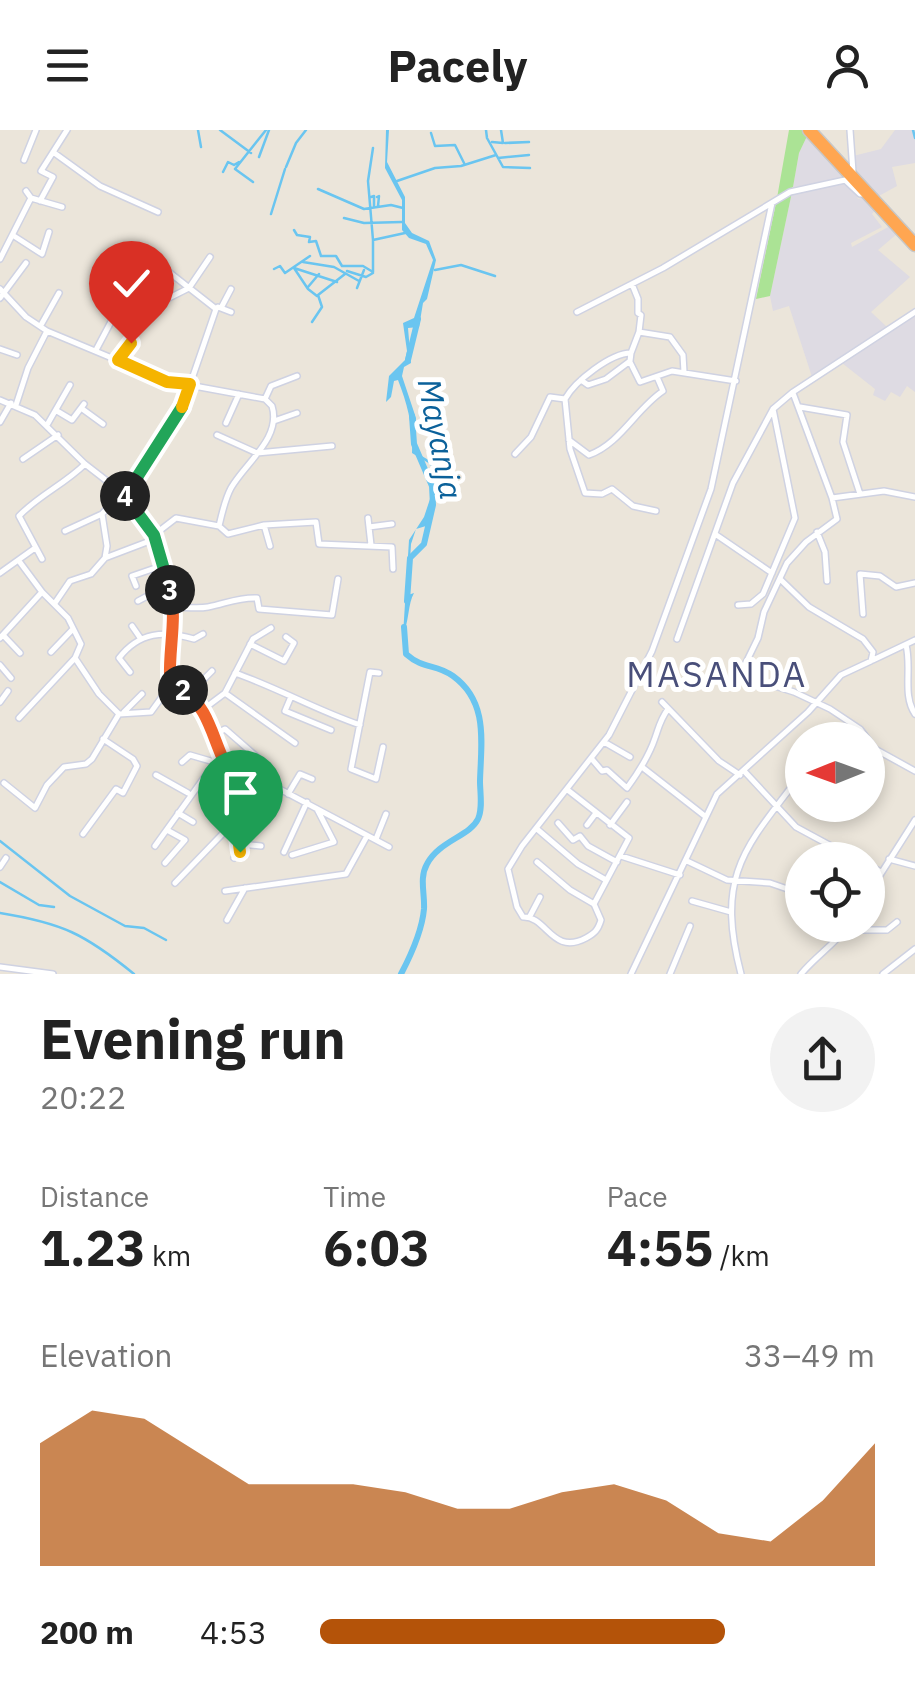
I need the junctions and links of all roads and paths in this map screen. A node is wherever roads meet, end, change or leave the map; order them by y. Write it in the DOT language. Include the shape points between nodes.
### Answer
graph roads {
  1 [pos="36,130"];
  2 [pos="68,130"];
  3 [pos="809,130"];
  4 [pos="850,130"];
  5 [pos="53,152"];
  6 [pos="24,160"];
  7 [pos="852,178"];
  8 [pos="26,190"];
  9 [pos="868,193"];
  10 [pos="31,198"];
  11 [pos="40,201"];
  12 [pos="772,203"];
  13 [pos="62,207"];
  14 [pos="158,212"];
  15 [pos="49,232"];
  16 [pos="14,236"];
  17 [pos="915,245"];
  18 [pos="210,258"];
  19 [pos="0,259"];
  20 [pos="26,263"];
  21 [pos="632,284"];
  22 [pos="189,288"];
  23 [pos="230,289"];
  24 [pos="1,293"];
  25 [pos="60,293"];
  26 [pos="169,298"];
  27 [pos="219,308"];
  28 [pos="231,312"];
  29 [pos="577,312"];
  30 [pos="915,312"];
  31 [pos="113,318"];
  32 [pos="40,326"];
  33 [pos="48,331"];
  34 [pos="638,332"];
  35 [pos="0,349"];
  36 [pos="96,350"];
  37 [pos="630,353"];
  38 [pos="16,355"];
  39 [pos="118,360"];
  40 [pos="630,361"];
  41 [pos="684,372"];
  42 [pos="297,376"];
  43 [pos="656,377"];
  44 [pos="581,380"];
  45 [pos="736,381"];
  46 [pos="190,384"];
  47 [pos="70,386"];
  48 [pos="792,392"];
  49 [pos="238,394"];
  50 [pos="265,399"];
  51 [pos="565,399"];
  52 [pos="0,400"];
  53 [pos="13,404"];
  54 [pos="799,406"];
  55 [pos="773,408"];
  56 [pos="56,410"];
  57 [pos="297,414"];
  58 [pos="274,420"];
  59 [pos="0,422"];
  60 [pos="226,423"];
  61 [pos="102,424"];
  62 [pos="47,426"];
  63 [pos="58,435"];
  64 [pos="217,435"];
  65 [pos="569,440"];
  66 [pos="332,446"];
  67 [pos="257,453"];
  68 [pos="515,454"];
  69 [pos="23,459"];
  70 [pos="85,464"];
  71 [pos="123,494"];
  72 [pos="860,494"];
  73 [pos="915,496"];
  74 [pos="832,498"];
  75 [pos="656,511"];
  76 [pos="102,514"];
  77 [pos="368,518"];
  78 [pos="392,524"];
  79 [pos="264,525"];
  80 [pos="218,526"];
  81 [pos="369,527"];
  82 [pos="65,531"];
  83 [pos="818,532"];
  84 [pos="715,534"];
  85 [pos="154,537"];
  86 [pos="270,546"];
  87 [pos="372,546"];
  88 [pos="35,548"];
  89 [pos="105,558"];
  90 [pos="42,559"];
  91 [pos="19,561"];
  92 [pos="161,566"];
  93 [pos="393,568"];
  94 [pos="0,574"];
  95 [pos="772,574"];
  96 [pos="780,579"];
  97 [pos="338,580"];
  98 [pos="826,581"];
  99 [pos="915,583"];
  100 [pos="168,585"];
  101 [pos="136,586"];
  102 [pos="42,592"];
  103 [pos="138,601"];
  104 [pos="55,604"];
  105 [pos="738,604"];
  106 [pos="174,606"];
  107 [pos="863,614"];
  108 [pos="132,626"];
  109 [pos="74,628"];
  110 [pos="271,628"];
  111 [pos="171,632"];
  112 [pos="203,634"];
  113 [pos="1,636"];
  114 [pos="286,637"];
  115 [pos="141,639"];
  116 [pos="678,639"];
  117 [pos="915,640"];
  118 [pos="250,644"];
  119 [pos="906,645"];
  120 [pos="51,652"];
  121 [pos="20,653"];
  122 [pos="75,658"];
  123 [pos="871,661"];
  124 [pos="0,664"];
  125 [pos="212,670"];
  126 [pos="130,672"];
  127 [pos="379,673"];
  128 [pos="235,674"];
  129 [pos="11,678"];
  130 [pos="172,682"];
  131 [pos="8,691"];
  132 [pos="225,692"];
  133 [pos="142,694"];
  134 [pos="189,694"];
  135 [pos="365,696"];
  136 [pos="374,698"];
  137 [pos="290,699"];
  138 [pos="0,702"];
  139 [pos="662,702"];
  140 [pos="817,702"];
  141 [pos="204,709"];
  142 [pos="668,709"];
  143 [pos="121,713"];
  144 [pos="915,714"];
  145 [pos="19,718"];
  146 [pos="360,725"];
  147 [pos="331,730"];
  148 [pos="213,735"];
  149 [pos="103,739"];
  150 [pos="604,742"];
  151 [pos="296,743"];
  152 [pos="383,747"];
  153 [pos="220,754"];
  154 [pos="630,757"];
  155 [pos="592,758"];
  156 [pos="182,762"];
  157 [pos="214,762"];
  158 [pos="265,764"];
  159 [pos="642,767"];
  160 [pos="915,771"];
  161 [pos="742,774"];
  162 [pos="156,776"];
  163 [pos="261,779"];
  164 [pos="312,779"];
  165 [pos="4,783"];
  166 [pos="568,790"];
  167 [pos="189,794"];
  168 [pos="288,794"];
  169 [pos="785,794"];
  170 [pos="627,802"];
  171 [pos="310,803"];
  172 [pos="775,806"];
  173 [pos="178,813"];
  174 [pos="596,813"];
  175 [pos="386,814"];
  176 [pos="706,817"];
  177 [pos="915,820"];
  178 [pos="193,822"];
  179 [pos="558,823"];
  180 [pos="587,825"];
  181 [pos="610,825"];
  182 [pos="230,826"];
  183 [pos="536,829"];
  184 [pos="167,830"];
  185 [pos="83,834"];
  186 [pos="367,836"];
  187 [pos="375,841"];
  188 [pos="820,842"];
  189 [pos="240,844"];
  190 [pos="155,846"];
  191 [pos="262,846"];
  192 [pos="389,846"];
  193 [pos="284,852"];
  194 [pos="292,855"];
  195 [pos="6,858"];
  196 [pos="234,858"];
  197 [pos="619,859"];
  198 [pos="889,859"];
  199 [pos="687,861"];
  200 [pos="165,862"];
  201 [pos="536,862"];
  202 [pos="885,865"];
  203 [pos="915,866"];
  204 [pos="0,867"];
  205 [pos="680,875"];
  206 [pos="606,880"];
  207 [pos="733,881"];
  208 [pos="175,884"];
  209 [pos="246,888"];
  210 [pos="785,888"];
  211 [pos="225,891"];
  212 [pos="540,897"];
  213 [pos="692,901"];
  214 [pos="594,904"];
  215 [pos="731,912"];
  216 [pos="530,916"];
  217 [pos="227,920"];
  218 [pos="897,922"];
  219 [pos="690,926"];
  220 [pos="915,949"];
  221 [pos="0,966"];
  222 [pos="53,974"];
  223 [pos="631,974"];
  224 [pos="670,974"];
  225 [pos="741,974"];
  226 [pos="801,974"];
  227 [pos="882,974"];
  1 -- 6 [label="street"];
  2 -- 5 [label="street"];
  3 -- 7 [label="highway"];
  4 -- 7 [label="street"];
  5 -- 11 [label="street" via="41,171 53,177"];
  5 -- 14 [label="street" via="100,186"];
  7 -- 9 [label="highway"];
  8 -- 10 [label="street"];
  9 -- 12 [label="street" via="845,180 793,190"];
  9 -- 17 [label="highway"];
  10 -- 11 [label="street"];
  10 -- 16 [label="street"];
  11 -- 13 [label="street"];
  12 -- 21 [label="street"];
  12 -- 45 [label="street"];
  15 -- 16 [label="street" via="42,254"];
  16 -- 19 [label="street"];
  18 -- 22 [label="street"];
  20 -- 24 [label="street"];
  21 -- 29 [label="street"];
  21 -- 34 [label="street" via="641,315"];
  22 -- 26 [label="street"];
  22 -- 27 [label="street"];
  22 -- 39 [label="street" via="165,269"];
  23 -- 27 [label="street"];
  24 -- 32 [label="street"];
  25 -- 32 [label="street"];
  27 -- 28 [label="street"];
  27 -- 46 [label="street"];
  30 -- 48 [label="street"];
  31 -- 36 [label="street"];
  32 -- 33 [label="street"];
  33 -- 36 [label="street"];
  33 -- 53 [label="street"];
  34 -- 37 [label="street"];
  34 -- 41 [label="street" via="670,337"];
  35 -- 38 [label="street"];
  36 -- 39 [label="street"];
  37 -- 40 [label="street"];
  37 -- 44 [label="street" via="614,356"];
  39 -- 46 [label="street" via="167,382"];
  40 -- 43 [label="street" via="640,382"];
  40 -- 44 [label="street" via="606,379 588,385"];
  41 -- 43 [label="street"];
  41 -- 45 [label="street"];
  42 -- 50 [label="street" via="271,386"];
  43 -- 65 [label="street" via="663,390 604,448 589,455"];
  44 -- 51 [label="street"];
  45 -- 150 [label="street" via="697,532 647,664"];
  46 -- 49 [label="street"];
  46 -- 71 [label="street" via="160,445"];
  47 -- 56 [label="street"];
  48 -- 54 [label="street"];
  48 -- 55 [label="street"];
  49 -- 50 [label="street"];
  49 -- 60 [label="street"];
  50 -- 58 [label="street"];
  51 -- 65 [label="street"];
  51 -- 68 [label="street" via="550,397 532,437"];
  52 -- 53 [label="street"];
  53 -- 59 [label="street"];
  53 -- 62 [label="street"];
  54 -- 72 [label="street" via="847,416 844,442"];
  54 -- 74 [label="street"];
  55 -- 84 [label="street"];
  55 -- 95 [label="street" via="796,512"];
  56 -- 61 [label="street" via="72,420 82,406"];
  56 -- 62 [label="street"];
  57 -- 58 [label="street"];
  58 -- 67 [label="street"];
  62 -- 63 [label="street"];
  63 -- 69 [label="street"];
  63 -- 70 [label="street"];
  64 -- 67 [label="street"];
  65 -- 75 [label="street" via="585,493 612,489 633,506"];
  66 -- 67 [label="street"];
  67 -- 80 [label="street" via="232,486"];
  70 -- 71 [label="street"];
  70 -- 88 [label="street" via="19,516"];
  71 -- 76 [label="street"];
  71 -- 85 [label="street"];
  72 -- 73 [label="street"];
  72 -- 74 [label="street"];
  74 -- 83 [label="street" via="838,519"];
  76 -- 82 [label="street"];
  76 -- 89 [label="street"];
  77 -- 81 [label="street"];
  78 -- 81 [label="street"];
  79 -- 80 [label="street" via="228,534"];
  79 -- 86 [label="street"];
  79 -- 87 [label="street" via="316,522 318,544"];
  80 -- 85 [label="street" via="176,518"];
  81 -- 87 [label="street"];
  83 -- 96 [label="street"];
  83 -- 98 [label="street"];
  84 -- 95 [label="street"];
  84 -- 116 [label="street"];
  85 -- 89 [label="street"];
  85 -- 92 [label="street"];
  87 -- 93 [label="street" via="392,547"];
  88 -- 90 [label="street"];
  88 -- 91 [label="street"];
  89 -- 104 [label="street" via="91,574 70,581"];
  91 -- 94 [label="street"];
  91 -- 102 [label="street"];
  92 -- 100 [label="street"];
  92 -- 101 [label="street" via="132,576"];
  95 -- 105 [label="street" via="759,601"];
  96 -- 123 [label="street" via="809,607 863,639"];
  96 -- 140 [label="street" via="740,675"];
  97 -- 106 [label="street" via="332,615 259,609 256,598 206,608"];
  99 -- 107 [label="street" via="896,587 860,574"];
  100 -- 103 [label="street"];
  100 -- 106 [label="street"];
  102 -- 104 [label="street"];
  102 -- 113 [label="street"];
  104 -- 109 [label="street"];
  106 -- 111 [label="street"];
  108 -- 115 [label="street"];
  109 -- 120 [label="street"];
  109 -- 122 [label="street" via="81,644"];
  110 -- 118 [label="street"];
  111 -- 112 [label="street"];
  111 -- 115 [label="street"];
  111 -- 130 [label="street"];
  113 -- 121 [label="street"];
  114 -- 118 [label="street" via="294,643 284,662"];
  115 -- 126 [label="street" via="119,658"];
  117 -- 119 [label="street"];
  118 -- 128 [label="street"];
  119 -- 123 [label="street"];
  119 -- 144 [label="street" via="908,700"];
  122 -- 143 [label="street"];
  122 -- 145 [label="street"];
  123 -- 140 [label="street" via="840,674"];
  124 -- 129 [label="street"];
  125 -- 134 [label="street"];
  127 -- 135 [label="street" via="370,672"];
  128 -- 132 [label="street"];
  128 -- 137 [label="street"];
  130 -- 134 [label="street"];
  130 -- 143 [label="street" via="151,712"];
  131 -- 138 [label="street"];
  132 -- 141 [label="street"];
  132 -- 151 [label="street"];
  133 -- 143 [label="street"];
  134 -- 141 [label="street"];
  135 -- 136 [label="street"];
  135 -- 146 [label="street"];
  137 -- 146 [label="street"];
  137 -- 147 [label="street" via="285,711"];
  139 -- 142 [label="street"];
  140 -- 160 [label="street" via="848,718 875,749"];
  140 -- 161 [label="street"];
  141 -- 148 [label="street"];
  142 -- 159 [label="street"];
  142 -- 161 [label="street" via="719,761"];
  143 -- 149 [label="street"];
  146 -- 152 [label="street" via="351,769 376,779"];
  148 -- 153 [label="street"];
  148 -- 158 [label="street" via="226,729"];
  149 -- 165 [label="street" via="86,764 64,766 35,808"];
  149 -- 185 [label="street" via="138,764 123,793 116,788"];
  150 -- 154 [label="street"];
  150 -- 155 [label="street"];
  153 -- 157 [label="street"];
  153 -- 163 [label="street"];
  155 -- 159 [label="street" via="625,788"];
  155 -- 166 [label="street"];
  156 -- 157 [label="street" via="190,755"];
  157 -- 167 [label="street"];
  159 -- 176 [label="street"];
  161 -- 172 [label="street"];
  161 -- 176 [label="street" via="717,794"];
  162 -- 167 [label="street"];
  163 -- 168 [label="street"];
  163 -- 182 [label="street"];
  164 -- 168 [label="street" via="300,774"];
  166 -- 174 [label="street"];
  166 -- 183 [label="street"];
  167 -- 173 [label="street"];
  168 -- 171 [label="street"];
  169 -- 172 [label="street"];
  170 -- 181 [label="street"];
  171 -- 186 [label="street"];
  171 -- 193 [label="street"];
  171 -- 194 [label="street" via="334,842"];
  172 -- 188 [label="street"];
  172 -- 207 [label="street"];
  173 -- 178 [label="street"];
  173 -- 184 [label="street"];
  174 -- 180 [label="street"];
  174 -- 181 [label="street"];
  175 -- 187 [label="street"];
  176 -- 199 [label="street"];
  177 -- 198 [label="street"];
  179 -- 197 [label="street" via="573,840 580,836"];
  181 -- 197 [label="street" via="628,838"];
  182 -- 189 [label="street"];
  182 -- 208 [label="street"];
  183 -- 206 [label="street"];
  183 -- 216 [label="street" via="507,872 520,914"];
  184 -- 190 [label="street"];
  184 -- 200 [label="street" via="185,840"];
  186 -- 187 [label="street"];
  186 -- 209 [label="street" via="346,874"];
  187 -- 192 [label="street"];
  189 -- 191 [label="street" via="250,850"];
  189 -- 196 [label="street"];
  195 -- 204 [label="street"];
  197 -- 205 [label="street"];
  197 -- 206 [label="street"];
  198 -- 202 [label="street"];
  198 -- 203 [label="street"];
  199 -- 205 [label="street"];
  199 -- 207 [label="street"];
  201 -- 214 [label="street"];
  205 -- 223 [label="street"];
  206 -- 214 [label="street"];
  207 -- 210 [label="street"];
  207 -- 215 [label="street"];
  209 -- 211 [label="street"];
  209 -- 217 [label="street"];
  212 -- 216 [label="street"];
  213 -- 215 [label="street"];
  214 -- 216 [label="street" via="598,929 576,943 554,938"];
  215 -- 225 [label="street"];
  218 -- 226 [label="street" via="887,930 849,925"];
  219 -- 224 [label="street"];
  220 -- 227 [label="street"];
  221 -- 222 [label="street"];
}
